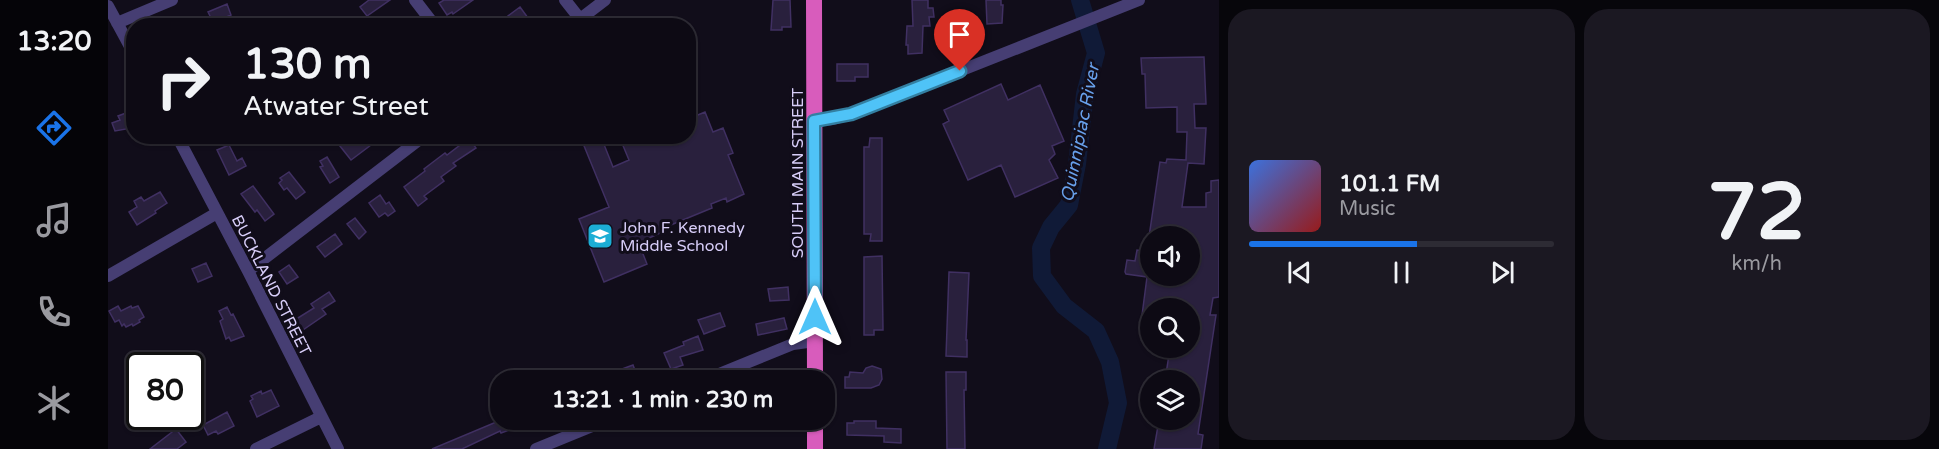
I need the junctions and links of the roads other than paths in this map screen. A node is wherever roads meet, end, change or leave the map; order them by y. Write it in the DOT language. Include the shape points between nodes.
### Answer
graph roads {
  1 [pos="172,0"];
  2 [pos="415,0"];
  3 [pos="565,0"];
  4 [pos="605,0"];
  5 [pos="814,0"];
  6 [pos="1139,0"];
  7 [pos="108,6"];
  8 [pos="129,18"];
  9 [pos="429,18"];
  10 [pos="573,18"];
  11 [pos="580,18"];
  12 [pos="126,19"];
  13 [pos="117,23"];
  14 [pos="126,39"];
  15 [pos="814,121"];
  16 [pos="181,144"];
  17 [pos="414,144"];
  18 [pos="217,213"];
  19 [pos="248,271"];
  20 [pos="108,276"];
  21 [pos="815,341"];
  22 [pos="729,370"];
  23 [pos="815,370"];
  24 [pos="321,417"];
  25 [pos="583,430"];
  26 [pos="815,430"];
  27 [pos="256,449"];
  28 [pos="338,449"];
  29 [pos="536,449"];
  30 [pos="814,449"];
  1 -- 8 [label="street"];
  2 -- 9 [label="street"];
  3 -- 10 [label="street"];
  4 -- 11 [label="street"];
  5 -- 15 [label="highway, SOUTH MAIN STREET"];
  6 -- 15 [label="street" via="851,114"];
  7 -- 13 [label="street"];
  12 -- 13 [label="street"];
  13 -- 14 [label="street"];
  15 -- 21 [label="highway, SOUTH MAIN STREET"];
  16 -- 18 [label="street, BUCKLAND STREET"];
  17 -- 19 [label="street"];
  18 -- 19 [label="street, BUCKLAND STREET"];
  18 -- 20 [label="street"];
  19 -- 24 [label="street, BUCKLAND STREET"];
  21 -- 22 [label="street" via="793,344"];
  21 -- 23 [label="highway, SOUTH MAIN STREET"];
  24 -- 27 [label="street"];
  24 -- 28 [label="street, BUCKLAND STREET"];
  25 -- 29 [label="street"];
  26 -- 30 [label="highway"];
}
